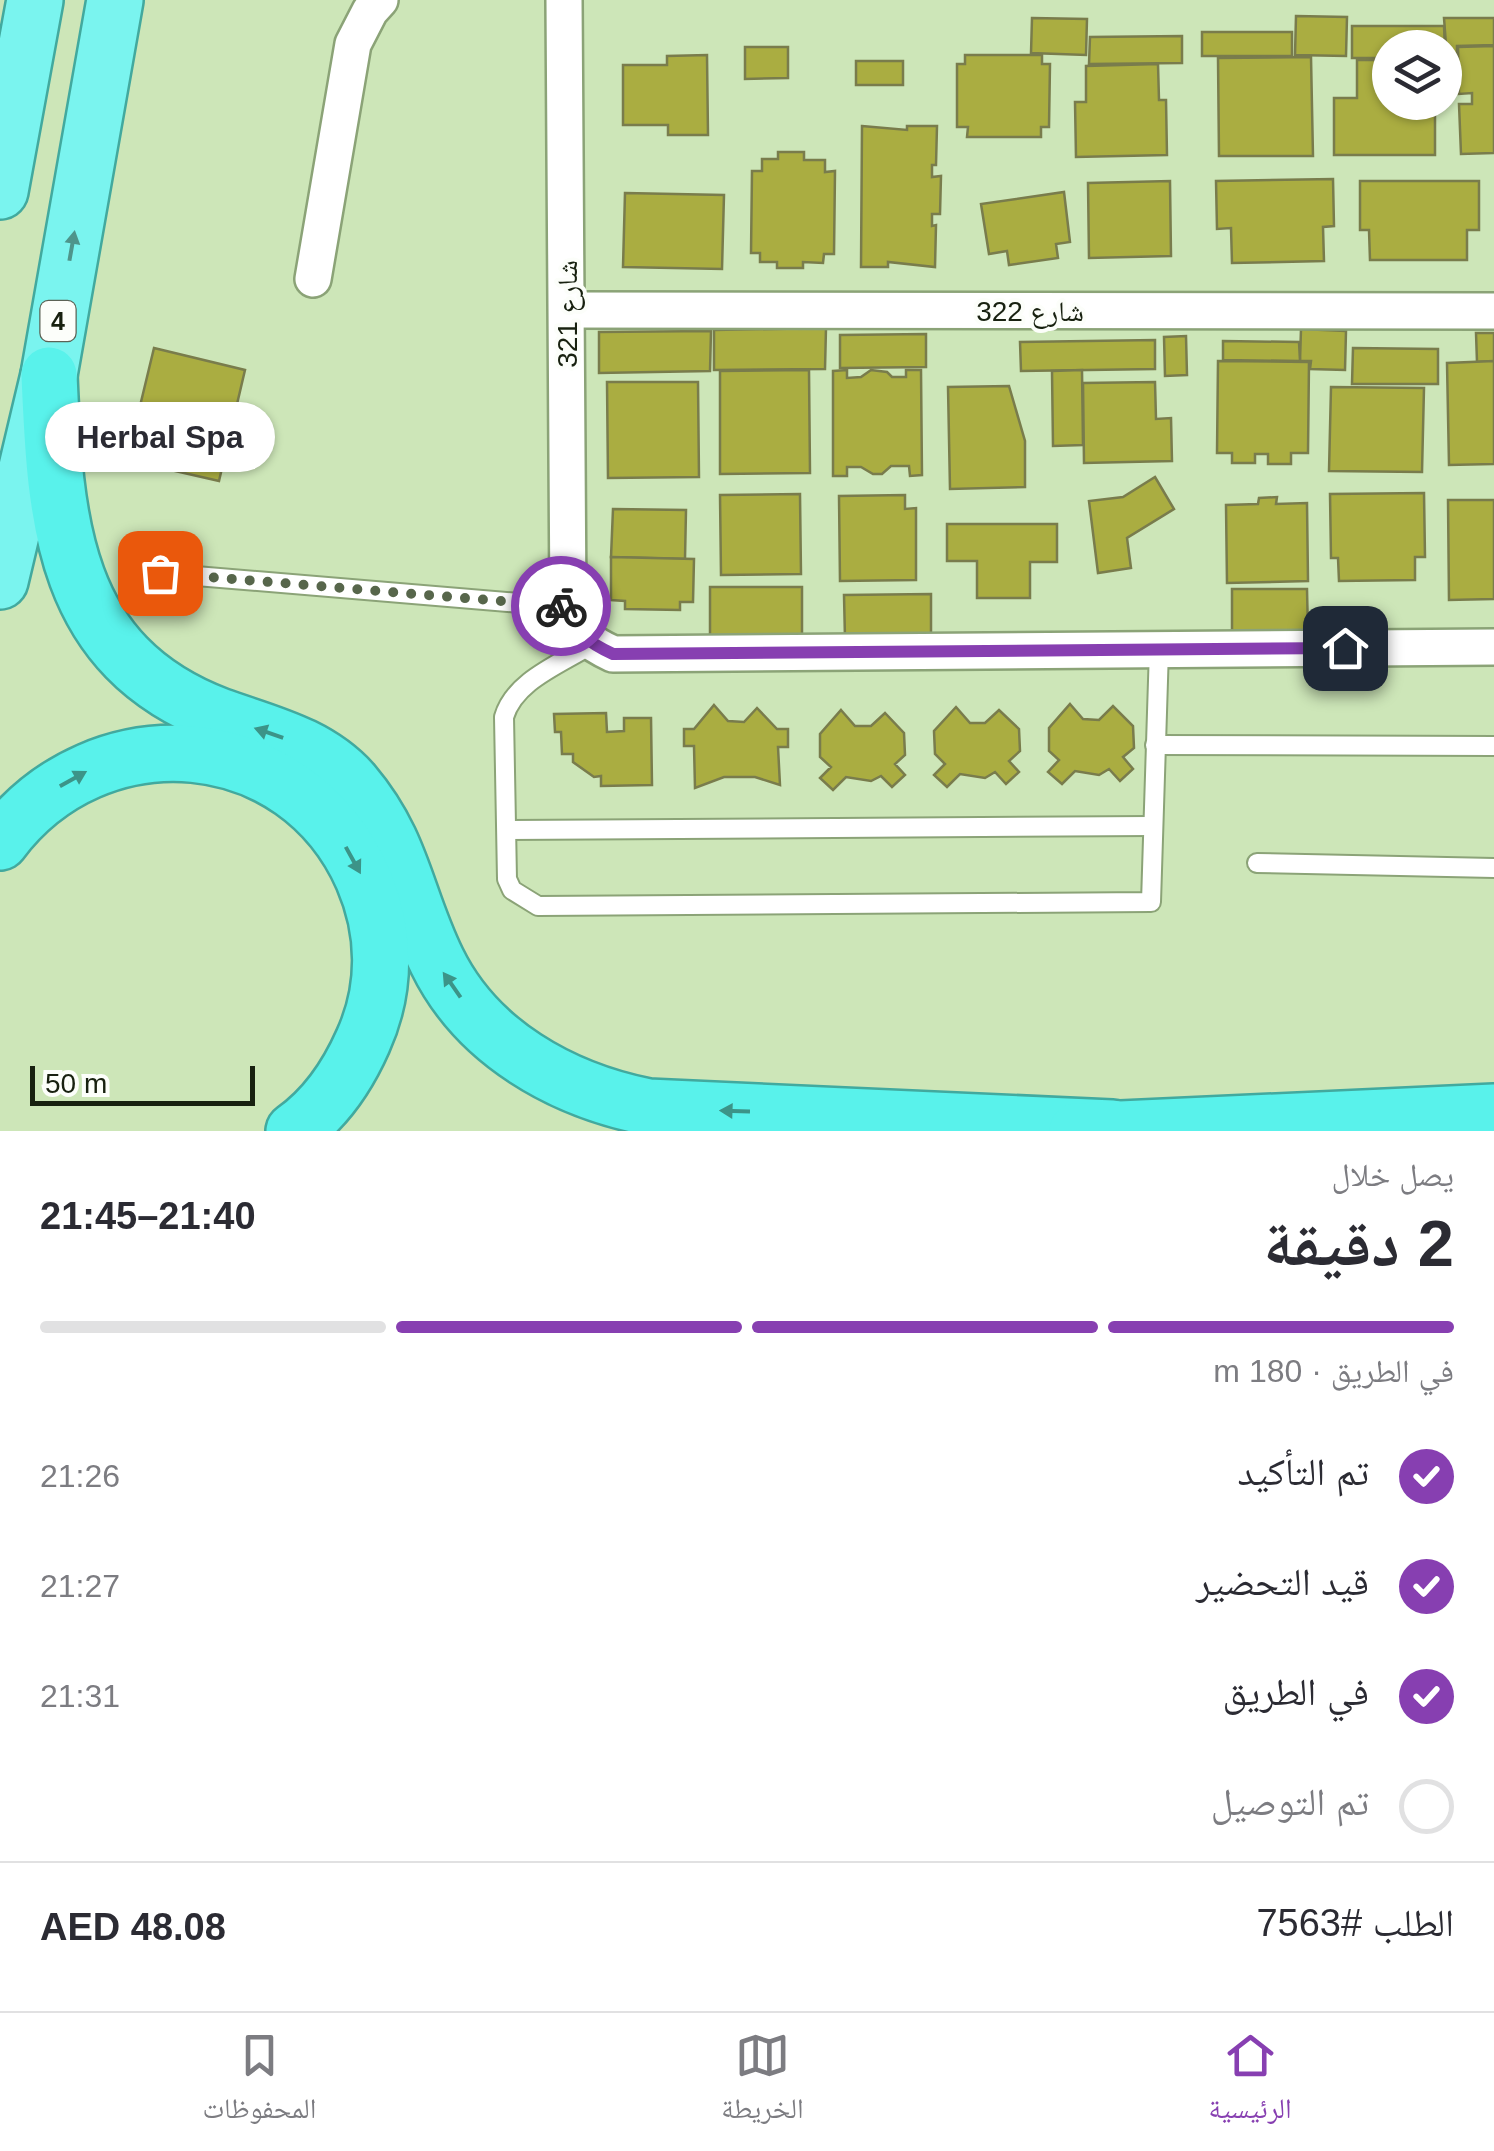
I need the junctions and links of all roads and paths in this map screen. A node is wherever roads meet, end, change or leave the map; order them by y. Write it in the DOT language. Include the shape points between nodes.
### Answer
graph roads {
  1 [pos="35,0"];
  2 [pos="115,0"];
  3 [pos="124,0"];
  4 [pos="380,0"];
  5 [pos="564,0"];
  6 [pos="105,59"];
  7 [pos="0,191"];
  8 [pos="313,279"];
  9 [pos="567,310"];
  10 [pos="1494,311"];
  11 [pos="49,375"];
  12 [pos="160,573"];
  13 [pos="0,580"];
  14 [pos="578,626"];
  15 [pos="1494,648"];
  16 [pos="1159,649"];
  17 [pos="1156,745"];
  18 [pos="1494,746"];
  19 [pos="1152,826"];
  20 [pos="507,830"];
  21 [pos="0,842"];
  22 [pos="1256,863"];
  23 [pos="1494,868"];
  24 [pos="1494,1112"];
  25 [pos="1094,1129"];
  26 [pos="294,1131"];
  1 -- 7 [label="highway"];
  2 -- 6 [label="highway, 4"];
  3 -- 6 [label="highway"];
  4 -- 8 [label="street" via="353,44"];
  5 -- 9 [label="street, شارع 321"];
  11 -- 6 [label="highway, 4, one-way"];
  9 -- 10 [label="street, شارع 322"];
  9 -- 14 [label="street, شارع 321"];
  11 -- 13 [label="highway, 4"];
  25 -- 11 [label="highway, one-way" via="648,1107 581,1089 524,1058 453,988 388,831 340,770 289,740 180,696 127,658 88,604 56,502"];
  12 -- 14 [label="lane"];
  14 -- 16 [label="street" via="613,654"];
  14 -- 20 [label="lane" via="508,701"];
  15 -- 16 [label="street"];
  16 -- 17 [label="lane"];
  17 -- 18 [label="lane"];
  17 -- 19 [label="lane"];
  19 -- 20 [label="lane"];
  19 -- 20 [label="lane" via="1150,902 558,906 538,906 512,890"];
  21 -- 26 [label="highway, one-way" via="66,782 152,753 188,753 249,767 289,788 325,819 350,852 375,909 379,988 347,1073"];
  22 -- 23 [label="lane"];
  24 -- 25 [label="highway"];
}
